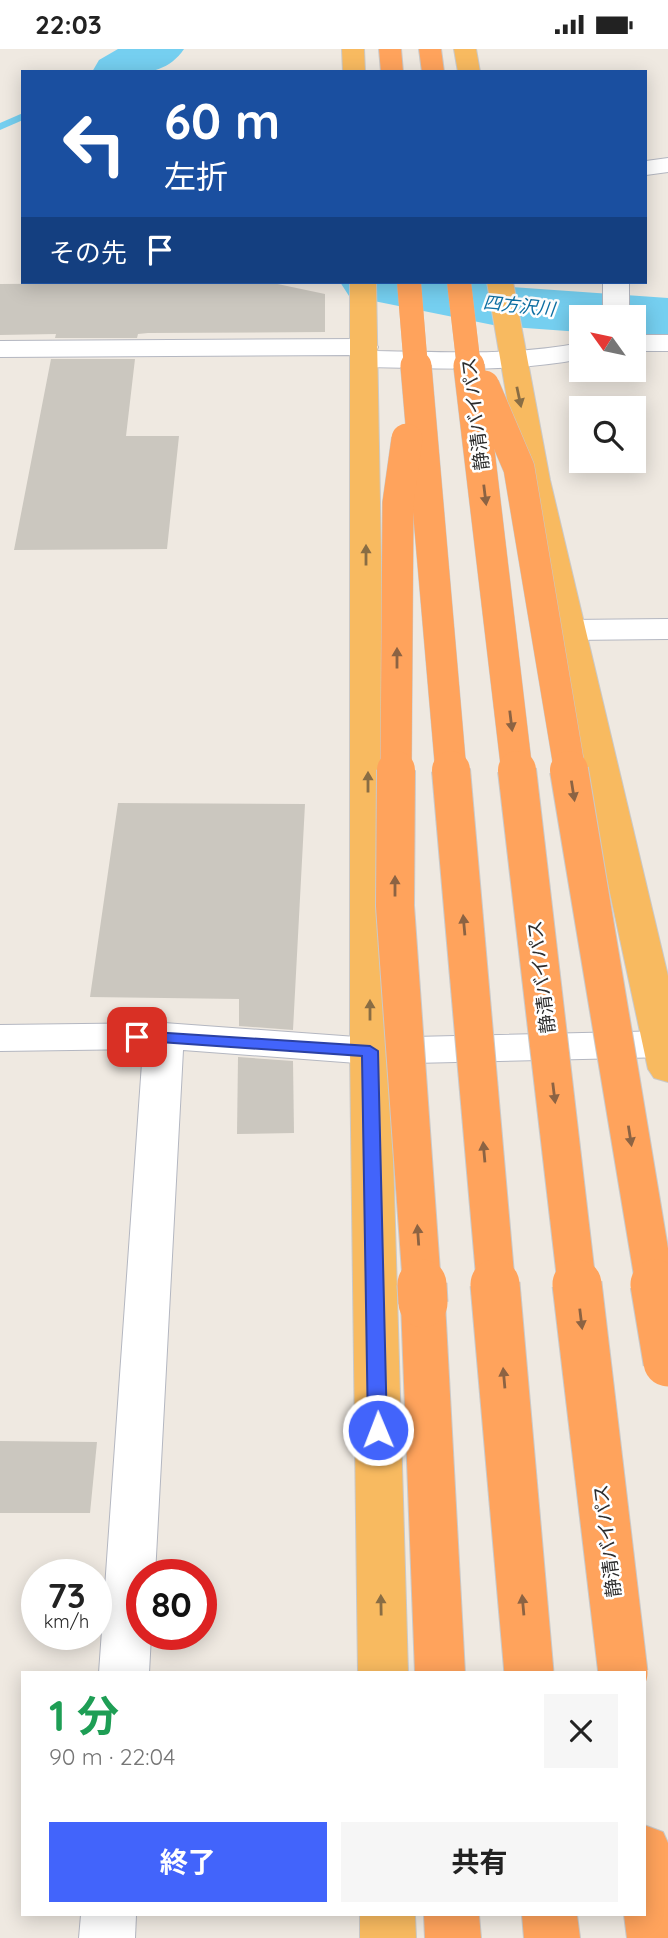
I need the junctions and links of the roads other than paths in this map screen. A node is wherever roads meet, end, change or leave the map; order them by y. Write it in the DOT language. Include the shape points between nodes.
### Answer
graph roads {
  1 [pos="353,49"];
  2 [pos="390,49"];
  3 [pos="430,49"];
  4 [pos="465,49"];
  5 [pos="354,70"];
  6 [pos="392,70"];
  7 [pos="433,70"];
  8 [pos="468,70"];
  9 [pos="668,165"];
  10 [pos="647,168"];
  11 [pos="363,284"];
  12 [pos="409,284"];
  13 [pos="459,284"];
  14 [pos="500,284"];
  15 [pos="646,343"];
  16 [pos="668,344"];
  17 [pos="467,345"];
  18 [pos="0,349"];
  19 [pos="365,353"];
  20 [pos="569,354"];
  21 [pos="511,359"];
  22 [pos="416,371"];
  23 [pos="668,629"];
  24 [pos="569,630"];
  25 [pos="164,1036"];
  26 [pos="0,1038"];
  27 [pos="370,1051"];
  28 [pos="666,1053"];
  29 [pos="668,1362"];
  30 [pos="124,1671"];
  31 [pos="383,1671"];
  32 [pos="440,1671"];
  33 [pos="529,1671"];
  34 [pos="623,1671"];
  35 [pos="646,1865"];
  36 [pos="109,1916"];
  37 [pos="388,1916"];
  38 [pos="452,1916"];
  39 [pos="550,1916"];
  40 [pos="107,1938"];
  41 [pos="388,1938"];
  42 [pos="453,1938"];
  43 [pos="552,1938"];
  44 [pos="655,1938"];
  1 -- 5 [label="highway"];
  2 -- 6 [label="highway"];
  3 -- 7 [label="highway"];
  4 -- 8 [label="highway"];
  9 -- 10 [label="street"];
  11 -- 19 [label="highway"];
  12 -- 22 [label="highway, bridge"];
  13 -- 17 [label="highway, 静清バイパス, bridge"];
  14 -- 21 [label="highway"];
  15 -- 16 [label="street"];
  17 -- 29 [label="highway, one-way, bridge" via="519,468"];
  17 -- 34 [label="highway, 静清バイパス, one-way, bridge"];
  18 -- 19 [label="street"];
  19 -- 21 [label="street"];
  27 -- 19 [label="highway, one-way"];
  20 -- 21 [label="street"];
  21 -- 24 [label="highway, one-way"];
  32 -- 22 [label="highway, one-way, bridge" via="423,1303 395,905 398,503"];
  33 -- 22 [label="highway, one-way, bridge"];
  23 -- 24 [label="street"];
  24 -- 28 [label="highway"];
  25 -- 26 [label="street"];
  25 -- 27 [label="street"];
  25 -- 30 [label="street"];
  27 -- 28 [label="street"];
  31 -- 27 [label="highway, one-way"];
  35 -- 44 [label="highway"];
  36 -- 40 [label="street"];
  37 -- 41 [label="highway"];
  38 -- 42 [label="highway"];
  39 -- 43 [label="highway"];
}
